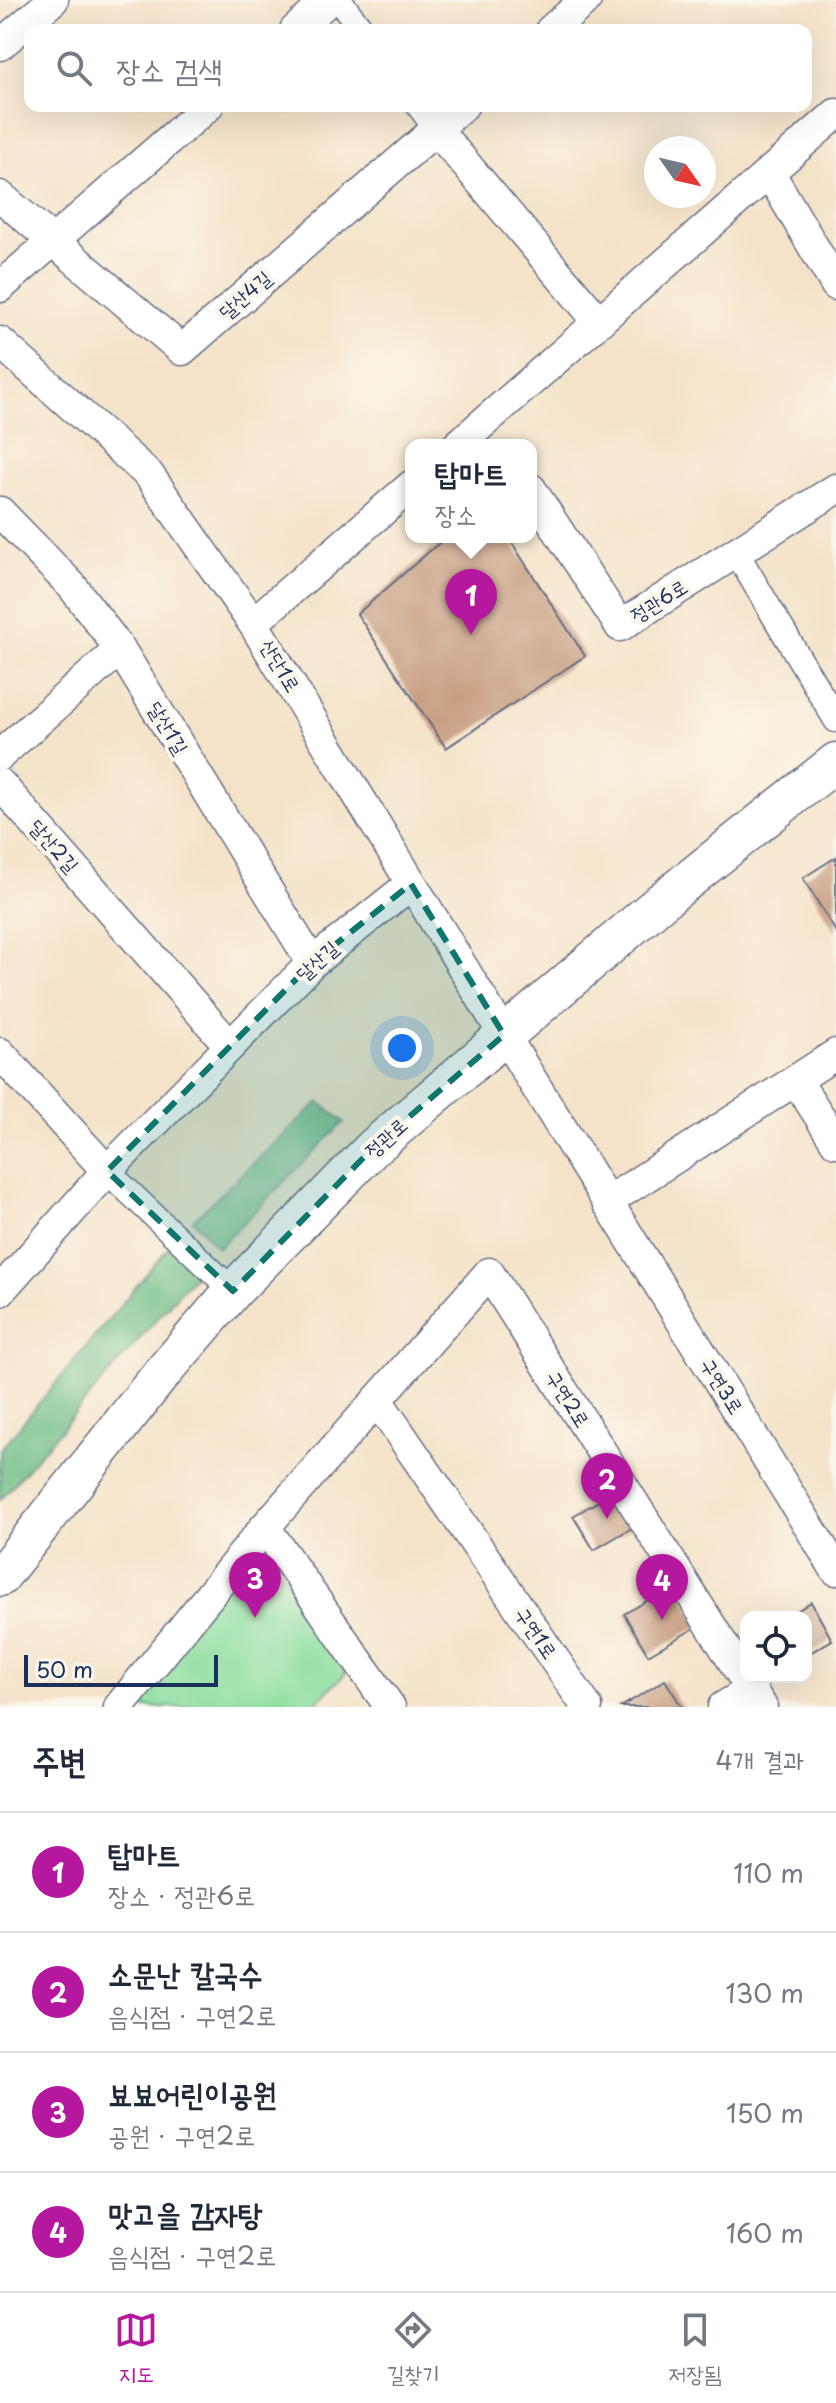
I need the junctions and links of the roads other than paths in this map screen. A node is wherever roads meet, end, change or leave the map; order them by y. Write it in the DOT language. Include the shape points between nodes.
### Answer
graph roads {
  1 [pos="53,0"];
  2 [pos="329,0"];
  3 [pos="339,0"];
  4 [pos="586,0"];
  5 [pos="25,24"];
  6 [pos="302,24"];
  7 [pos="357,24"];
  8 [pos="558,24"];
  9 [pos="24,25"];
  10 [pos="0,45"];
  11 [pos="201,112"];
  12 [pos="836,114"];
  13 [pos="428,118"];
  14 [pos="769,172"];
  15 [pos="0,196"];
  16 [pos="53,241"];
  17 [pos="836,285"];
  18 [pos="0,287"];
  19 [pos="599,322"];
  20 [pos="0,342"];
  21 [pos="494,433"];
  22 [pos="836,489"];
  23 [pos="405,491"];
  24 [pos="537,498"];
  25 [pos="0,512"];
  26 [pos="736,552"];
  27 [pos="253,623"];
  28 [pos="120,649"];
  29 [pos="836,720"];
  30 [pos="0,755"];
  31 [pos="836,762"];
  32 [pos="0,784"];
  33 [pos="411,884"];
  34 [pos="312,963"];
  35 [pos="504,1035"];
  36 [pos="230,1046"];
  37 [pos="0,1053"];
  38 [pos="836,1054"];
  39 [pos="796,1080"];
  40 [pos="836,1142"];
  41 [pos="107,1171"];
  42 [pos="607,1202"];
  43 [pos="0,1291"];
  44 [pos="233,1291"];
  45 [pos="377,1400"];
  46 [pos="265,1527"];
  47 [pos="836,1570"];
  48 [pos="0,1577"];
  49 [pos="756,1698"];
  50 [pos="119,1707"];
  51 [pos="390,1707"];
  52 [pos="587,1707"];
  53 [pos="723,1707"];
  1 -- 5 [label="street"];
  2 -- 6 [label="street"];
  3 -- 7 [label="street"];
  4 -- 8 [label="street"];
  9 -- 10 [label="street"];
  11 -- 16 [label="street"];
  12 -- 14 [label="street"];
  13 -- 16 [label="street, 달산4길" via="182,350"];
  13 -- 19 [label="street"];
  14 -- 17 [label="street"];
  14 -- 19 [label="street"];
  15 -- 16 [label="street, 달산4길"];
  16 -- 18 [label="street"];
  19 -- 21 [label="street"];
  20 -- 27 [label="street, 산단1로" via="149,475"];
  22 -- 26 [label="street, 정관6로"];
  23 -- 27 [label="street"];
  24 -- 26 [label="street, 정관6로" via="620,626"];
  25 -- 28 [label="street, 달산1길" via="72,586"];
  26 -- 29 [label="street"];
  27 -- 33 [label="street, 산단1로"];
  28 -- 30 [label="street"];
  28 -- 34 [label="street, 달산1길"];
  31 -- 35 [label="street, 정관로"];
  32 -- 36 [label="street, 달산2길"];
  33 -- 34 [label="street, 달산길"];
  33 -- 35 [label="street, 산단1로"];
  34 -- 36 [label="street, 달산길"];
  35 -- 42 [label="street, 구연3로"];
  35 -- 44 [label="street, 정관로" via="373,1148"];
  36 -- 41 [label="street, 달산길"];
  37 -- 41 [label="street"];
  38 -- 39 [label="street"];
  39 -- 40 [label="street"];
  39 -- 42 [label="street"];
  41 -- 43 [label="street, 달산길"];
  41 -- 44 [label="street"];
  42 -- 47 [label="street, 구연3로"];
  44 -- 48 [label="street, 정관로"];
  45 -- 46 [label="street, 구연2로"];
  45 -- 49 [label="street, 구연2로" via="489,1273"];
  45 -- 52 [label="street, 구연1로"];
  46 -- 50 [label="street, 구연2로"];
  46 -- 51 [label="street"];
  49 -- 53 [label="street"];
}
